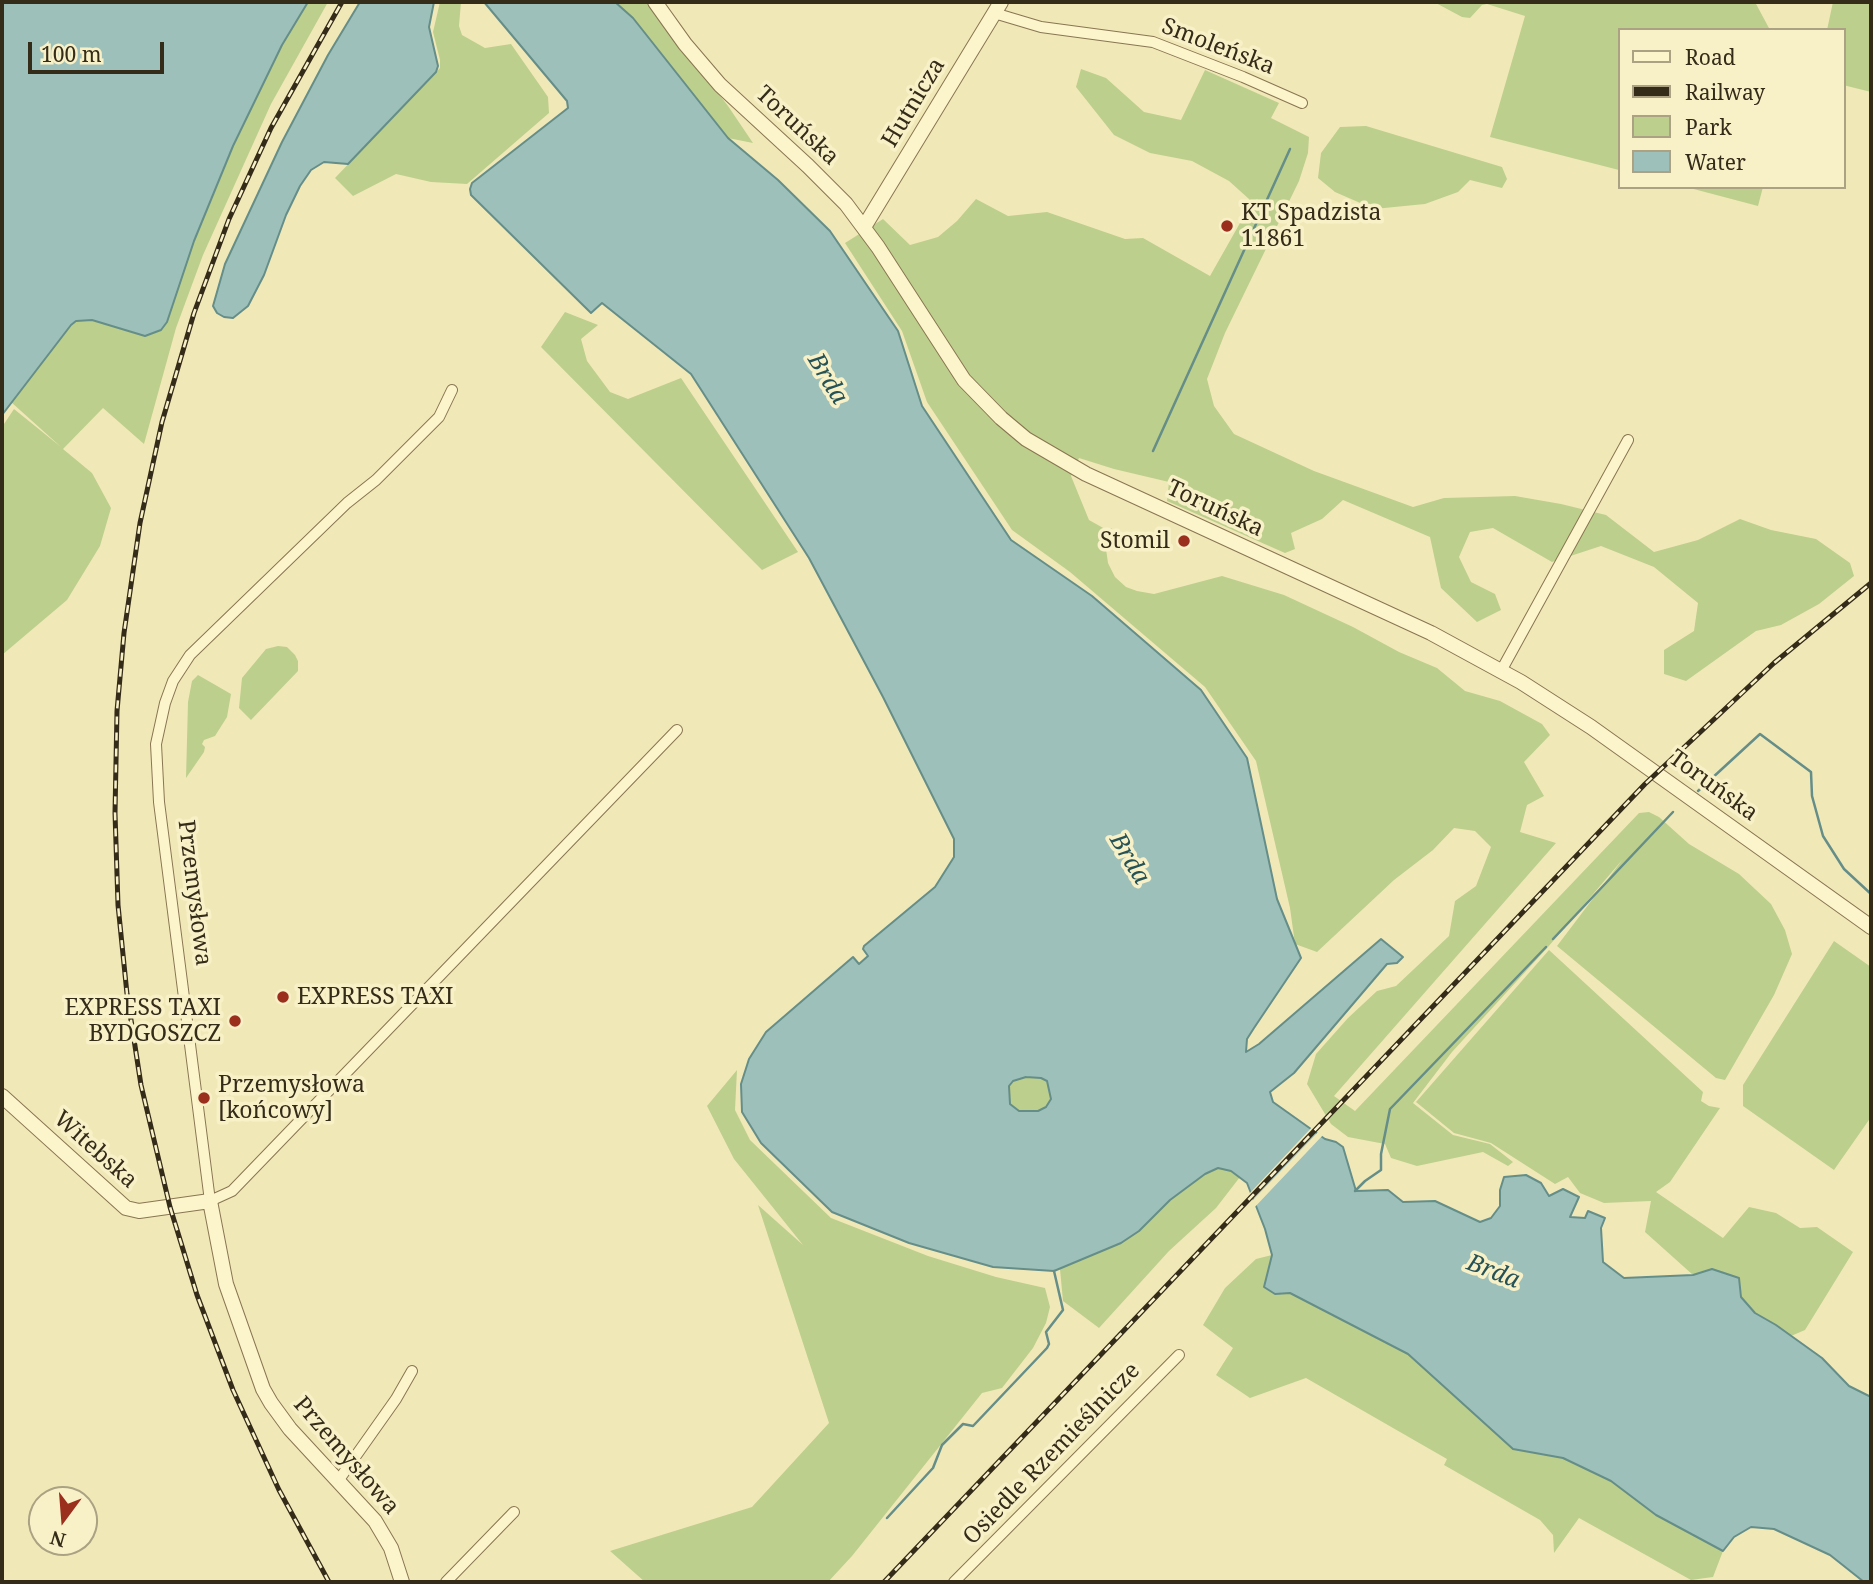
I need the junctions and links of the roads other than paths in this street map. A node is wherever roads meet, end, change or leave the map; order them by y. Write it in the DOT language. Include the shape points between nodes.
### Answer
graph roads {
  1 [pos="655,2"];
  2 [pos="997,7"];
  3 [pos="1302,103"];
  4 [pos="864,226"];
  5 [pos="452,390"];
  6 [pos="1628,439"];
  7 [pos="1501,671"];
  8 [pos="677,730"];
  9 [pos="1871,928"];
  10 [pos="2,1096"];
  11 [pos="210,1201"];
  12 [pos="1179,1355"];
  13 [pos="412,1371"];
  14 [pos="338,1481"];
  15 [pos="514,1512"];
  16 [pos="402,1582"];
  17 [pos="446,1582"];
  18 [pos="954,1582"];
  1 -- 4 [label="street, Toruńska" via="720,85 822,179"];
  2 -- 3 [label="street, Smoleńska" via="1041,27 1153,42"];
  2 -- 4 [label="street, Hutnicza"];
  4 -- 7 [label="street, Toruńska" via="964,380 1026,439 1086,474 1431,633"];
  5 -- 11 [label="street, Przemysłowa" via="439,417 190,655 173,681 160,719 156,744 159,802"];
  6 -- 7 [label="street"];
  7 -- 9 [label="street, Toruńska" via="1589,726"];
  8 -- 11 [label="street" via="232,1191"];
  10 -- 11 [label="street, Witebska" via="126,1208 139,1211"];
  11 -- 14 [label="street, Przemysłowa" via="226,1284 263,1389 290,1429"];
  12 -- 18 [label="street, Osiedle Rzemieślnicze"];
  13 -- 14 [label="street"];
  14 -- 16 [label="street, Przemysłowa" via="384,1535"];
  15 -- 17 [label="street"];
}
